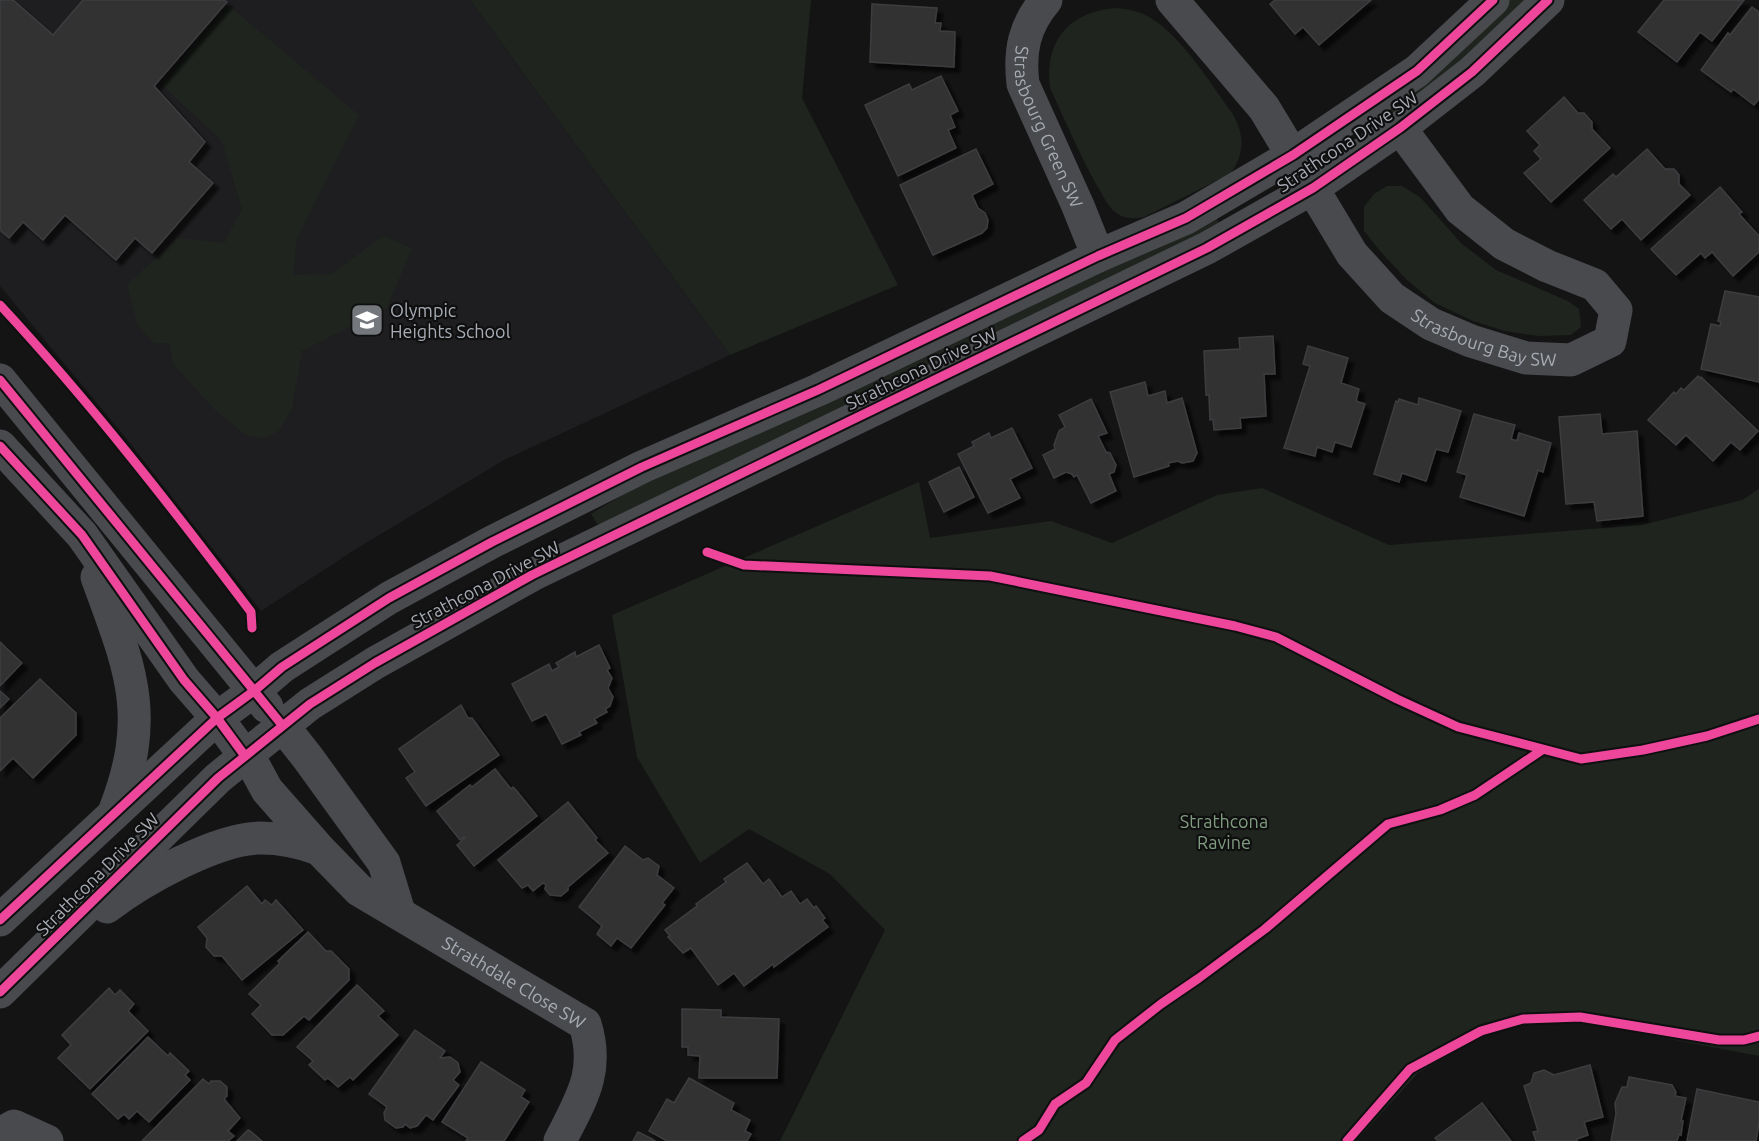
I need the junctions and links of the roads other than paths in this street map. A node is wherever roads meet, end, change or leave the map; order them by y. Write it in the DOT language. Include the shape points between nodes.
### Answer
graph roads {
  1 [pos="1046,0"];
  2 [pos="1172,0"];
  3 [pos="1493,0"];
  4 [pos="1548,0"];
  5 [pos="1400,128"];
  6 [pos="1293,155"];
  7 [pos="1313,188"];
  8 [pos="1098,256"];
  9 [pos="0,380"];
  10 [pos="0,446"];
  11 [pos="82,536"];
  12 [pos="254,691"];
  13 [pos="217,718"];
  14 [pos="282,725"];
  15 [pos="245,756"];
  16 [pos="114,812"];
  17 [pos="320,849"];
  18 [pos="399,912"];
  19 [pos="0,920"];
  20 [pos="4,988"];
  21 [pos="0,1134"];
  22 [pos="46,1141"];
  23 [pos="560,1141"];
  1 -- 8 [label="street, Strasbourg Green SW" via="1026,30 1020,66 1023,84"];
  2 -- 6 [label="street" via="1264,108"];
  3 -- 6 [label="street, Strathcona Drive SW" via="1417,71"];
  4 -- 5 [label="street, Strathcona Drive SW" via="1472,72"];
  5 -- 7 [label="street, Strathcona Drive SW"];
  5 -- 7 [label="street, Strasbourg Bay SW" via="1460,209 1504,244 1595,285 1616,310 1610,341 1571,360 1526,358 1431,324 1392,298 1352,254"];
  6 -- 7 [label="street"];
  6 -- 8 [label="street, Strathcona Drive SW" via="1186,218"];
  7 -- 14 [label="street, Strathcona Drive SW" via="1207,248 532,575 375,663"];
  8 -- 12 [label="street, Strathcona Drive SW" via="818,390 642,467 492,542 389,598 282,667"];
  9 -- 12 [label="street"];
  10 -- 11 [label="street"];
  11 -- 13 [label="street" via="184,680"];
  11 -- 16 [label="street" via="133,686 133,749"];
  12 -- 13 [label="street, Strathcona Drive SW"];
  12 -- 14 [label="street"];
  13 -- 15 [label="street"];
  13 -- 16 [label="street, Strathcona Drive SW"];
  14 -- 15 [label="street, Strathcona Drive SW"];
  14 -- 18 [label="street" via="384,863"];
  15 -- 17 [label="street, Strathdale Close SW" via="267,790"];
  15 -- 20 [label="street, Strathcona Drive SW"];
  16 -- 19 [label="street, Strathcona Drive SW"];
  17 -- 18 [label="street, Strathdale Close SW" via="359,890"];
  17 -- 20 [label="street" via="300,842 238,840 174,864 113,902"];
  18 -- 23 [label="street, Strathdale Close SW" via="585,1024 592,1045 586,1088"];
  21 -- 22 [label="street" via="14,1126"];
}
